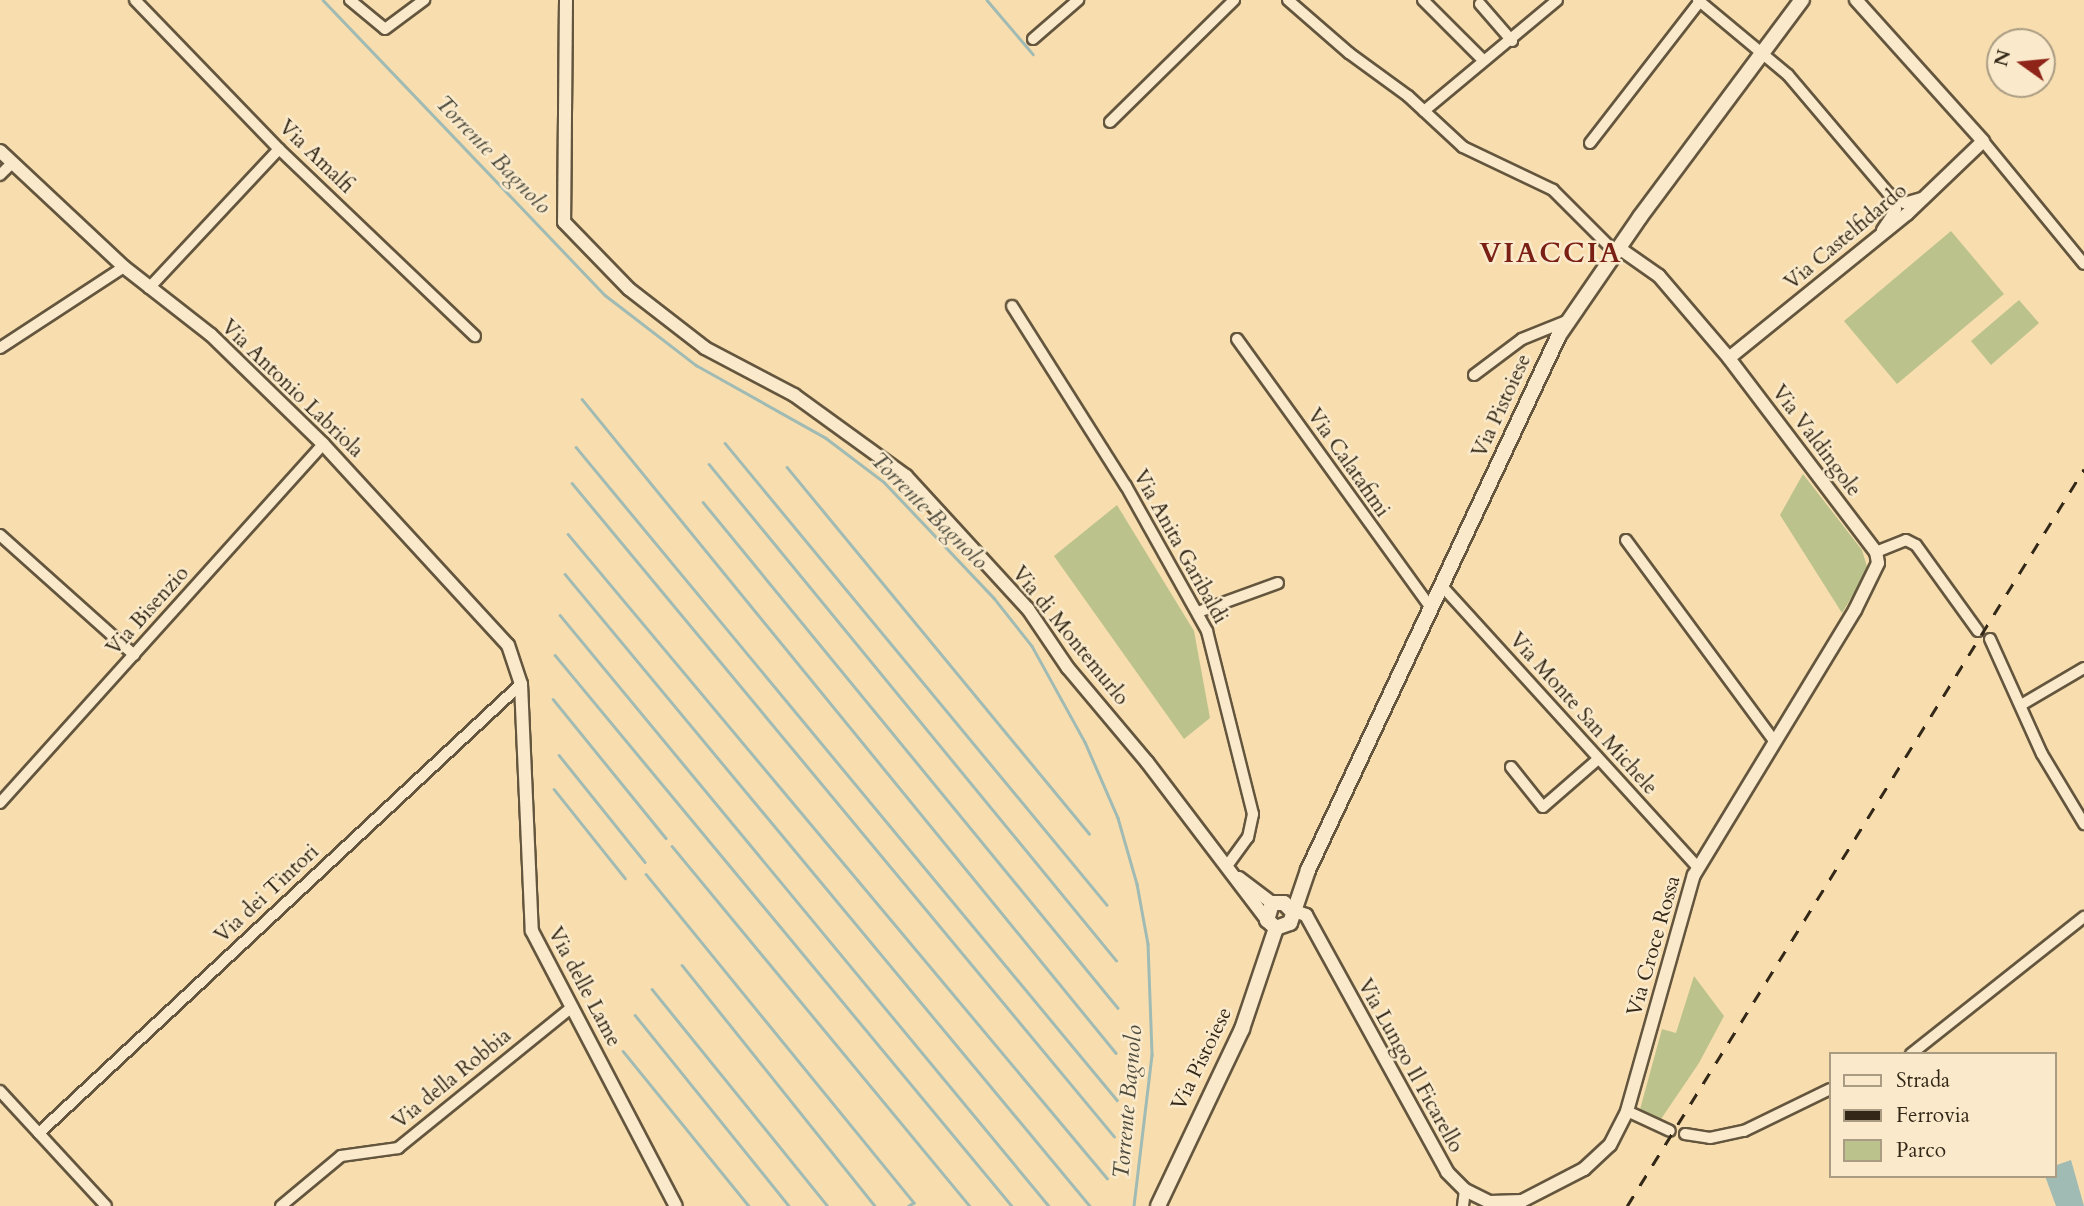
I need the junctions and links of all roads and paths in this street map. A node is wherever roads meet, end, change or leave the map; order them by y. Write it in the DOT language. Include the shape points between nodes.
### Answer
graph roads {
  1 [pos="135,0"];
  2 [pos="350,0"];
  3 [pos="424,0"];
  4 [pos="566,0"];
  5 [pos="1078,0"];
  6 [pos="1234,0"];
  7 [pos="1288,0"];
  8 [pos="1423,0"];
  9 [pos="1557,0"];
  10 [pos="1802,0"];
  11 [pos="1856,0"];
  12 [pos="1699,1"];
  13 [pos="1479,4"];
  14 [pos="1033,39"];
  15 [pos="1512,41"];
  16 [pos="1763,52"];
  17 [pos="1483,60"];
  18 [pos="1424,111"];
  19 [pos="1110,122"];
  20 [pos="1983,141"];
  21 [pos="1590,143"];
  22 [pos="279,149"];
  23 [pos="0,151"];
  24 [pos="12,163"];
  25 [pos="0,175"];
  26 [pos="1888,193"];
  27 [pos="1926,195"];
  28 [pos="1873,241"];
  29 [pos="1618,250"];
  30 [pos="2084,264"];
  31 [pos="124,267"];
  32 [pos="149,288"];
  33 [pos="1012,306"];
  34 [pos="1569,320"];
  35 [pos="475,336"];
  36 [pos="1237,339"];
  37 [pos="0,348"];
  38 [pos="1729,358"];
  39 [pos="1474,375"];
  40 [pos="323,444"];
  41 [pos="0,535"];
  42 [pos="1626,540"];
  43 [pos="1876,552"];
  44 [pos="1278,583"];
  45 [pos="1441,585"];
  46 [pos="1430,607"];
  47 [pos="1198,612"];
  48 [pos="1978,631"];
  49 [pos="1990,639"];
  50 [pos="134,655"];
  51 [pos="2084,668"];
  52 [pos="521,684"];
  53 [pos="2021,705"];
  54 [pos="1775,742"];
  55 [pos="1597,760"];
  56 [pos="1511,767"];
  57 [pos="0,803"];
  58 [pos="2084,824"];
  59 [pos="1228,865"];
  60 [pos="1698,867"];
  61 [pos="1280,914"];
  62 [pos="2084,917"];
  63 [pos="572,1007"];
  64 [pos="1914,1052"];
  65 [pos="1828,1090"];
  66 [pos="0,1091"];
  67 [pos="1627,1111"];
  68 [pos="1670,1131"];
  69 [pos="39,1133"];
  70 [pos="1685,1134"];
  71 [pos="1465,1190"];
  72 [pos="106,1206"];
  73 [pos="281,1206"];
  74 [pos="676,1206"];
  75 [pos="1158,1206"];
  76 [pos="1463,1206"];
  1 -- 22 [label="street, Via Amalfi"];
  2 -- 3 [label="street" via="384,29"];
  4 -- 59 [label="street, Via di Montemurlo" via="564,222 629,289 705,348 794,395 906,476 1028,609 1068,668"];
  5 -- 14 [label="street"];
  6 -- 19 [label="street"];
  7 -- 18 [label="street"];
  8 -- 17 [label="street"];
  9 -- 15 [label="street"];
  10 -- 16 [label="main road, Via Pistoiese"];
  11 -- 20 [label="street"];
  12 -- 16 [label="street"];
  12 -- 21 [label="street"];
  13 -- 15 [label="street"];
  15 -- 17 [label="street"];
  16 -- 26 [label="street"];
  16 -- 29 [label="main road, Via Pistoiese"];
  17 -- 18 [label="street"];
  18 -- 29 [label="street" via="1463,147 1553,190"];
  20 -- 27 [label="street, Via Castelfidardo"];
  20 -- 30 [label="street"];
  22 -- 32 [label="street"];
  22 -- 35 [label="street, Via Amalfi"];
  23 -- 24 [label="street, Via Antonio Labriola"];
  24 -- 25 [label="street"];
  24 -- 31 [label="street, Via Antonio Labriola"];
  26 -- 27 [label="street" via="1904,203"];
  26 -- 28 [label="street" via="1895,213"];
  27 -- 28 [label="street, Via Castelfidardo"];
  28 -- 38 [label="street, Via Castelfidardo"];
  29 -- 34 [label="main road, Via Pistoiese"];
  29 -- 38 [label="street, Via Valdingole" via="1659,276"];
  31 -- 32 [label="street, Via Antonio Labriola"];
  31 -- 37 [label="street"];
  32 -- 40 [label="street, Via Antonio Labriola" via="211,335"];
  33 -- 47 [label="street, Via Anita Garibaldi" via="1126,486"];
  34 -- 39 [label="street" via="1522,339"];
  34 -- 45 [label="main road, Via Pistoiese"];
  36 -- 46 [label="street, Via Calatafimi"];
  38 -- 43 [label="street, Via Valdingole"];
  40 -- 50 [label="street, Via Bisenzio"];
  40 -- 52 [label="street, Via Antonio Labriola" via="504,638"];
  41 -- 50 [label="street"];
  42 -- 54 [label="street"];
  43 -- 48 [label="street" via="1906,540 1916,545"];
  43 -- 54 [label="street, Via Croce Rossa" via="1873,579"];
  44 -- 47 [label="street"];
  45 -- 46 [label="main road, Via Pistoiese"];
  45 -- 55 [label="street, Via Monte San Michele"];
  46 -- 61 [label="main road, Via Pistoiese" via="1308,870"];
  47 -- 59 [label="street, Via Anita Garibaldi" via="1208,631 1253,814 1248,837"];
  49 -- 53 [label="street"];
  50 -- 57 [label="street, Via Bisenzio"];
  51 -- 53 [label="street"];
  52 -- 63 [label="street, Via delle Lame" via="528,912 539,948"];
  52 -- 69 [label="street, Via dei Tintori"];
  53 -- 58 [label="street" via="2042,754"];
  54 -- 60 [label="street, Via Croce Rossa"];
  55 -- 56 [label="street" via="1543,807"];
  55 -- 60 [label="street, Via Monte San Michele"];
  59 -- 61 [label="street, Via di Montemurlo"];
  60 -- 67 [label="street, Via Croce Rossa"];
  61 -- 71 [label="street, Via Lungo Il Ficarello" via="1303,912 1447,1172"];
  61 -- 75 [label="main road, Via Pistoiese" via="1242,1029"];
  62 -- 64 [label="street"];
  63 -- 73 [label="street, Via della Robbia" via="398,1147 341,1156"];
  63 -- 74 [label="street, Via delle Lame"];
  65 -- 70 [label="street" via="1744,1131 1710,1138"];
  66 -- 69 [label="street"];
  67 -- 68 [label="street"];
  67 -- 71 [label="street, Via Croce Rossa" via="1599,1156 1544,1191 1507,1204"];
  69 -- 72 [label="street"];
  71 -- 76 [label="street"];
}
